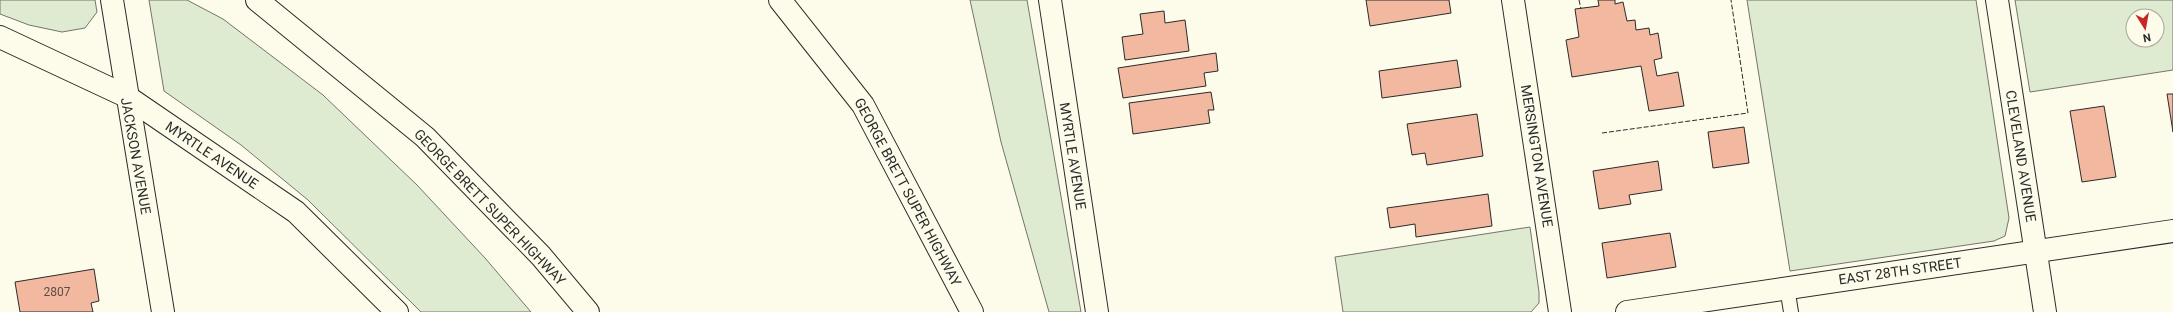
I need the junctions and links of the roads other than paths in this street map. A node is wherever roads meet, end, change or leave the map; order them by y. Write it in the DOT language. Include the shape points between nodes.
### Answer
graph roads {
  1 [pos="112,0"];
  2 [pos="257,0"];
  3 [pos="780,0"];
  4 [pos="1050,0"];
  5 [pos="1513,0"];
  6 [pos="1996,0"];
  7 [pos="0,37"];
  8 [pos="126,96"];
  9 [pos="2173,231"];
  10 [pos="2036,252"];
  11 [pos="1787,287"];
  12 [pos="163,312"];
  13 [pos="397,312"];
  14 [pos="588,312"];
  15 [pos="972,312"];
  16 [pos="1097,312"];
  17 [pos="1560,312"];
  18 [pos="1627,312"];
  19 [pos="1791,312"];
  20 [pos="2046,312"];
  1 -- 8 [label="main road, JACKSON AVENUE"];
  2 -- 14 [label="main road, GEORGE BRETT SUPER HIGHWAY" via="425,137 541,256"];
  3 -- 15 [label="main road, GEORGE BRETT SUPER HIGHWAY" via="863,105"];
  4 -- 16 [label="main road, MYRTLE AVENUE"];
  5 -- 17 [label="main road, MERSINGTON AVENUE"];
  6 -- 10 [label="main road, CLEVELAND AVENUE"];
  7 -- 8 [label="main road, MYRTLE AVENUE"];
  8 -- 12 [label="main road, JACKSON AVENUE"];
  8 -- 13 [label="main road, MYRTLE AVENUE" via="296,212"];
  9 -- 10 [label="main road, EAST 28TH STREET"];
  10 -- 11 [label="main road, EAST 28TH STREET"];
  10 -- 20 [label="main road, CLEVELAND AVENUE"];
  11 -- 18 [label="main road, EAST 28TH STREET"];
  11 -- 19 [label="lane"];
}
